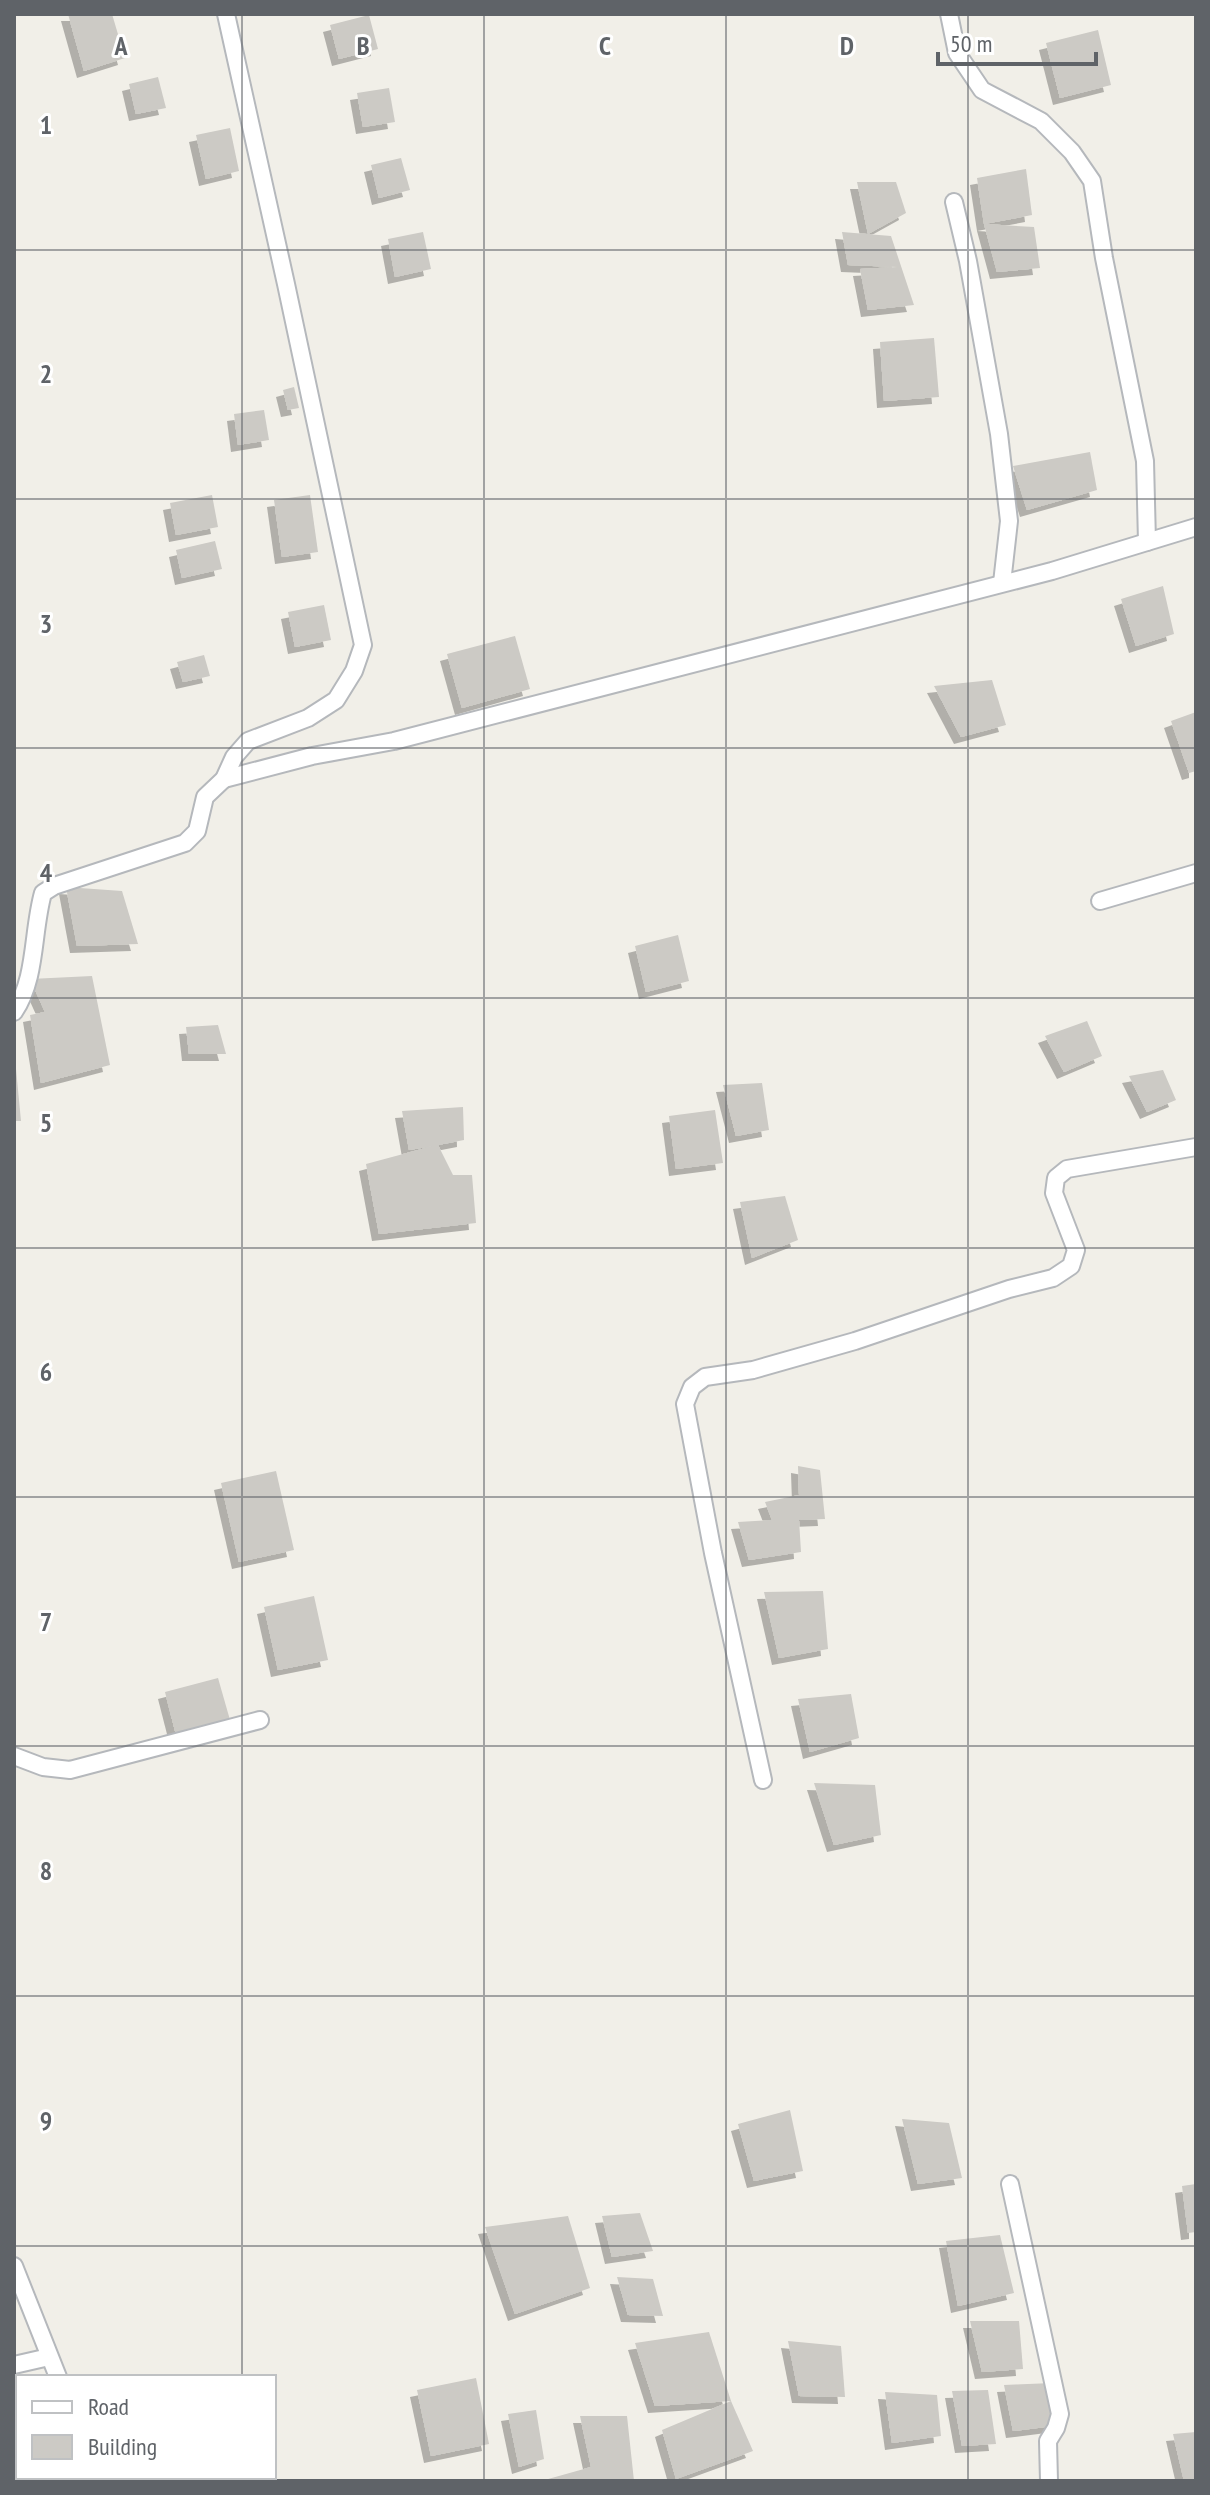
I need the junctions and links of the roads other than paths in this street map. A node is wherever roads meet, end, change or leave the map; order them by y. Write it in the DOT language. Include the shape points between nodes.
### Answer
graph roads {
  1 [pos="226,14"];
  2 [pos="949,14"];
  3 [pos="954,202"];
  4 [pos="1196,527"];
  5 [pos="1147,542"];
  6 [pos="1002,583"];
  7 [pos="224,779"];
  8 [pos="1196,873"];
  9 [pos="1100,901"];
  10 [pos="14,1012"];
  11 [pos="1196,1147"];
  12 [pos="260,1720"];
  13 [pos="14,1756"];
  14 [pos="763,1780"];
  15 [pos="1010,2184"];
  16 [pos="14,2266"];
  17 [pos="49,2357"];
  18 [pos="14,2365"];
  19 [pos="57,2375"];
  20 [pos="1049,2481"];
  1 -- 7 [label="street" via="363,645 336,700 308,718 248,741"];
  2 -- 5 [label="street" via="957,53 982,90 1041,121 1092,181 1145,461"];
  3 -- 6 [label="street" via="999,434 1009,521"];
  4 -- 5 [label="street"];
  5 -- 6 [label="street"];
  6 -- 7 [label="street" via="394,741"];
  7 -- 10 [label="street" via="205,797 197,831 185,843 43,893 33,958"];
  8 -- 9 [label="street"];
  11 -- 14 [label="street" via="1067,1169 1056,1178 1054,1193 1076,1250 1071,1266 1053,1278 855,1341 753,1370 705,1377 692,1387 685,1404"];
  12 -- 13 [label="street" via="70,1770"];
  15 -- 20 [label="street" via="1060,2414 1048,2441"];
  16 -- 17 [label="street"];
  17 -- 18 [label="street"];
  17 -- 19 [label="street"];
}
